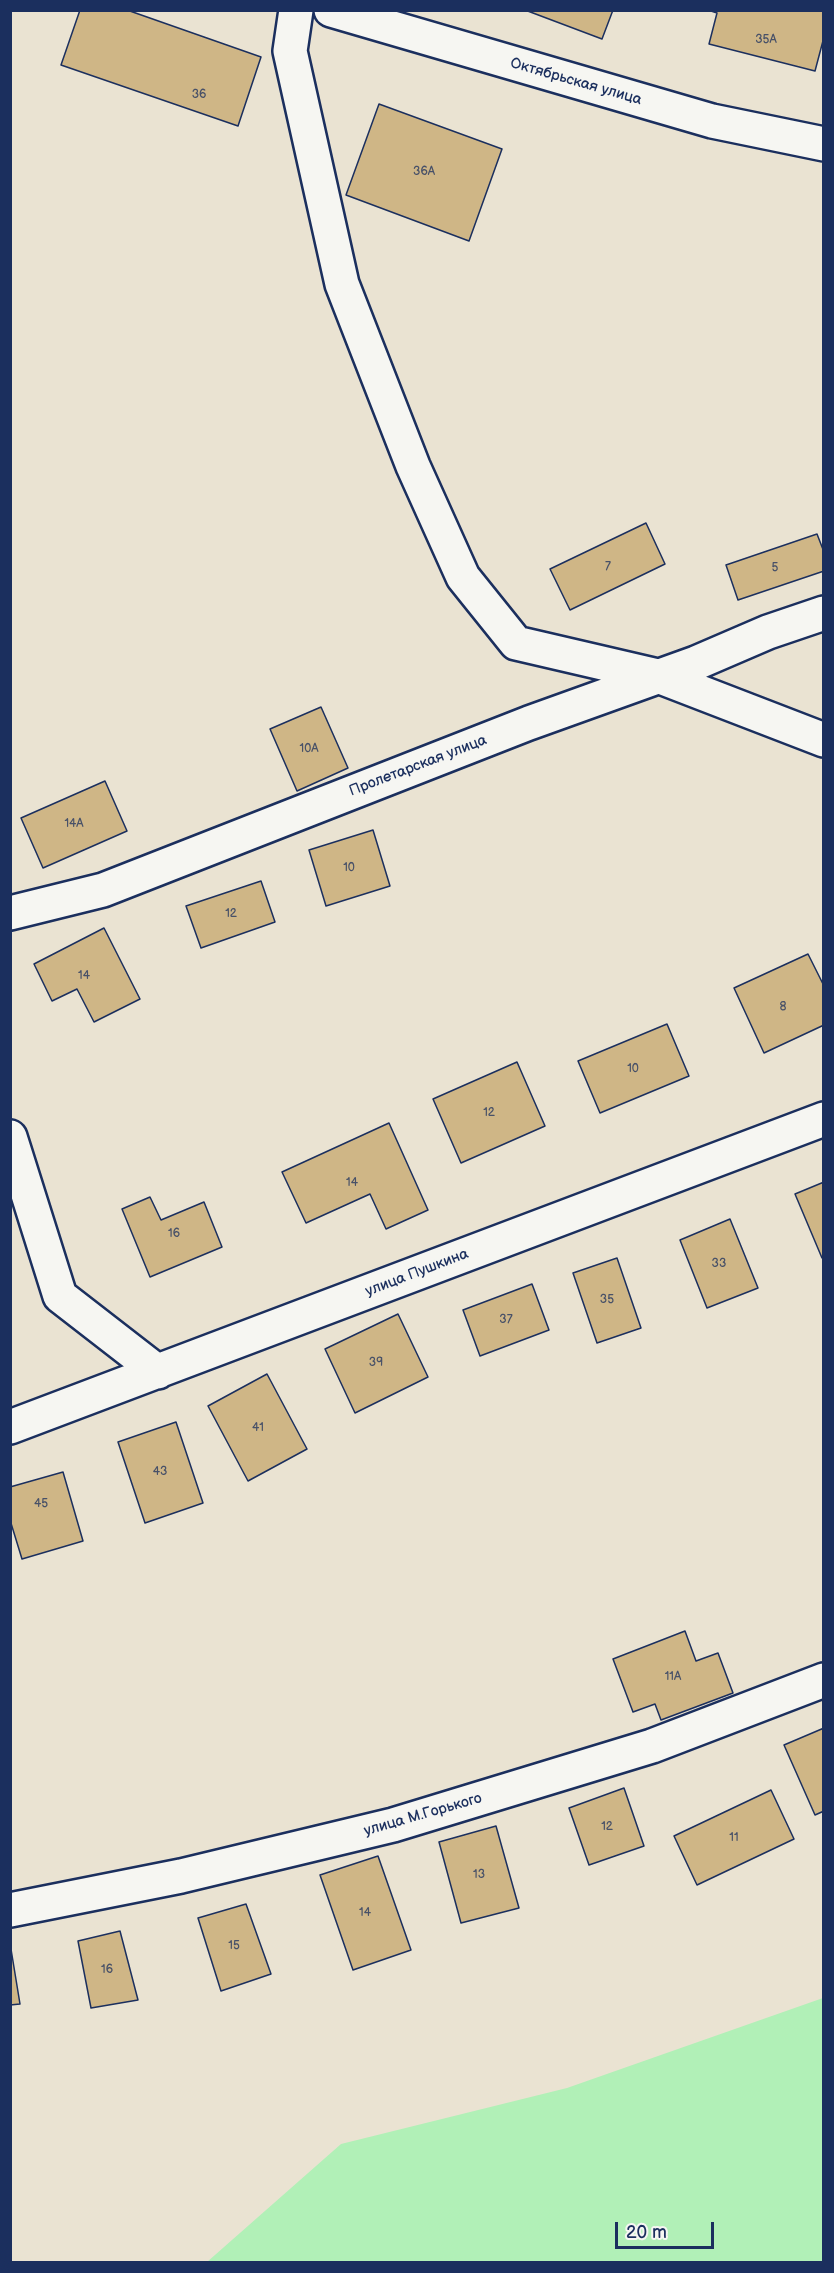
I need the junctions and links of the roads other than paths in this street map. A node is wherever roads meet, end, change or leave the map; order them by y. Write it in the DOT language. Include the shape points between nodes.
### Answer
graph roads {
  1 [pos="296,10"];
  2 [pos="330,10"];
  3 [pos="824,144"];
  4 [pos="824,613"];
  5 [pos="658,676"];
  6 [pos="824,740"];
  7 [pos="10,913"];
  8 [pos="824,1119"];
  9 [pos="10,1137"];
  10 [pos="158,1372"];
  11 [pos="10,1427"];
  12 [pos="824,1680"];
  13 [pos="10,1910"];
  1 -- 5 [label="street" via="290,51 342,284 413,466 463,577 516,643"];
  2 -- 3 [label="street, Октябрьская улица" via="712,121"];
  4 -- 5 [label="street, Пролетарская улица"];
  5 -- 6 [label="street"];
  5 -- 7 [label="street, Пролетарская улица" via="103,890"];
  8 -- 10 [label="street, улица Пушкина"];
  9 -- 10 [label="street" via="60,1296"];
  10 -- 11 [label="street, улица Пушкина"];
  12 -- 13 [label="street, улица М.Горького" via="652,1746 393,1825 181,1876"];
}
